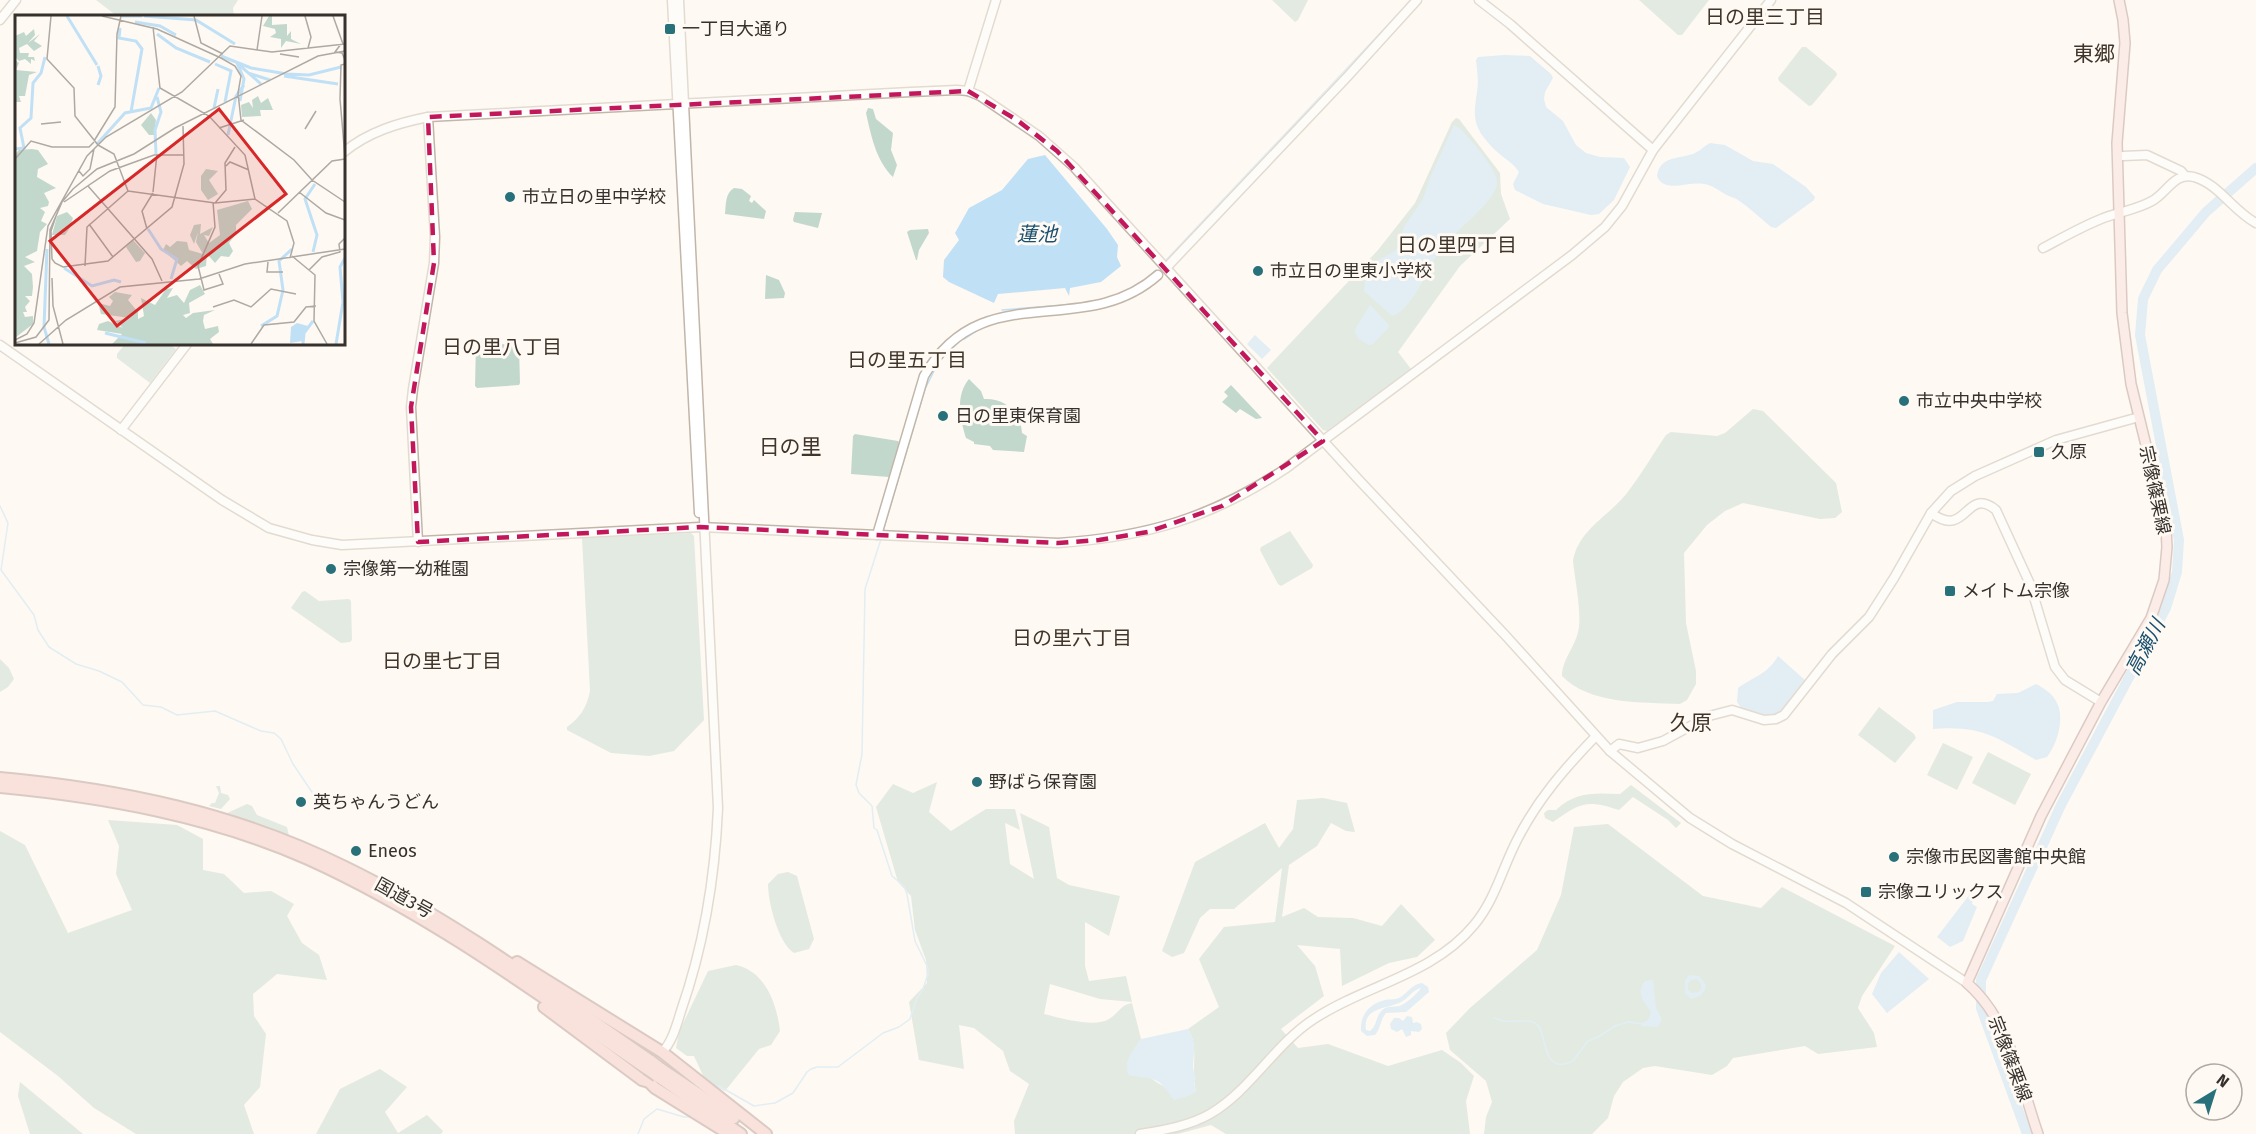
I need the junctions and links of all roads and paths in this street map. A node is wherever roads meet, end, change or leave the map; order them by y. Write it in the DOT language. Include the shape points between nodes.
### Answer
graph roads {
  1 [pos="16,0"];
  2 [pos="672,0"];
  3 [pos="679,0"];
  4 [pos="996,0"];
  5 [pos="1417,0"];
  6 [pos="1479,0"];
  7 [pos="1771,0"];
  8 [pos="2119,0"];
  9 [pos="0,20"];
  10 [pos="968,91"];
  11 [pos="681,104"];
  12 [pos="428,117"];
  13 [pos="1653,150"];
  14 [pos="345,151"];
  15 [pos="2123,156"];
  16 [pos="2184,176"];
  17 [pos="2118,214"];
  18 [pos="2256,223"];
  19 [pos="2043,248"];
  20 [pos="1166,268"];
  21 [pos="1158,276"];
  22 [pos="0,345"];
  23 [pos="187,345"];
  24 [pos="2139,417"];
  25 [pos="121,430"];
  26 [pos="1323,441"];
  27 [pos="1931,513"];
  28 [pos="703,527"];
  29 [pos="877,535"];
  30 [pos="418,542"];
  31 [pos="2101,702"];
  32 [pos="1596,736"];
  33 [pos="1610,750"];
  34 [pos="0,778"];
  35 [pos="0,787"];
  36 [pos="467,941"];
  37 [pos="1967,983"];
  38 [pos="662,1052"];
  39 [pos="653,1071"];
  40 [pos="729,1134"];
  41 [pos="741,1134"];
  42 [pos="758,1134"];
  43 [pos="766,1134"];
  44 [pos="1140,1134"];
  45 [pos="2038,1134"];
  1 -- 9 [label="street"];
  2 -- 11 [label="street"];
  3 -- 11 [label="street"];
  4 -- 10 [label="street"];
  5 -- 20 [label="street"];
  6 -- 13 [label="street"];
  7 -- 13 [label="street"];
  8 -- 17 [label="main road, 宗像篠栗線" via="2125,43 2117,143"];
  10 -- 11 [label="street"];
  10 -- 20 [label="street" via="1017,120 1057,151"];
  11 -- 12 [label="street"];
  11 -- 28 [label="street"];
  12 -- 14 [label="street" via="392,126"];
  12 -- 30 [label="street" via="434,263 411,407"];
  13 -- 26 [label="street" via="1623,206 1605,227"];
  15 -- 16 [label="street" via="2147,155"];
  16 -- 17 [label="street" via="2158,198"];
  16 -- 18 [label="street" via="2197,178 2215,189"];
  17 -- 19 [label="street" via="2101,218"];
  17 -- 24 [label="main road, 宗像篠栗線" via="2124,344"];
  20 -- 26 [label="street"];
  21 -- 29 [label="street" via="1141,290 1100,306 987,320 948,344 924,376"];
  22 -- 25 [label="street"];
  23 -- 25 [label="street"];
  24 -- 27 [label="street" via="2056,440 1975,476 1951,491"];
  24 -- 31 [label="main road, 宗像篠栗線" via="2166,527 2167,564 2156,606"];
  25 -- 30 [label="street" via="269,528 342,545"];
  26 -- 29 [label="street" via="1240,497 1148,532 1058,543"];
  26 -- 32 [label="street"];
  27 -- 31 [label="street" via="1951,522 1976,504 1996,510 2030,584 2050,658 2065,680"];
  27 -- 33 [label="street" via="1869,617 1832,654 1784,715 1770,720 1736,711 1719,713 1663,741 1638,748 1619,744"];
  28 -- 29 [label="street"];
  28 -- 30 [label="street"];
  28 -- 38 [label="street" via="713,782 711,855 693,956"];
  31 -- 37 [label="main road, 宗像篠栗線" via="2041,816"];
  32 -- 33 [label="street"];
  32 -- 44 [label="street" via="1541,799 1515,844 1486,909 1450,948 1420,967 1313,1019 1273,1053 1243,1088 1208,1115 1189,1124"];
  33 -- 37 [label="street" via="1690,818 1846,903"];
  34 -- 36 [label="highway, 国道3号" via="142,798 246,826 353,871 401,896"];
  35 -- 36 [label="highway, 国道3号" via="138,806 235,832 306,858"];
  36 -- 38 [label="highway" via="500,951"];
  36 -- 39 [label="highway, 国道3号"];
  36 -- 39 [label="highway" via="503,978 642,1080"];
  37 -- 45 [label="main road, 宗像篠栗線" via="2000,1023"];
  38 -- 39 [label="highway"];
  38 -- 43 [label="highway"];
  39 -- 40 [label="highway" via="655,1088"];
  39 -- 41 [label="highway, 国道3号"];
  39 -- 42 [label="highway, 国道3号"];
}
